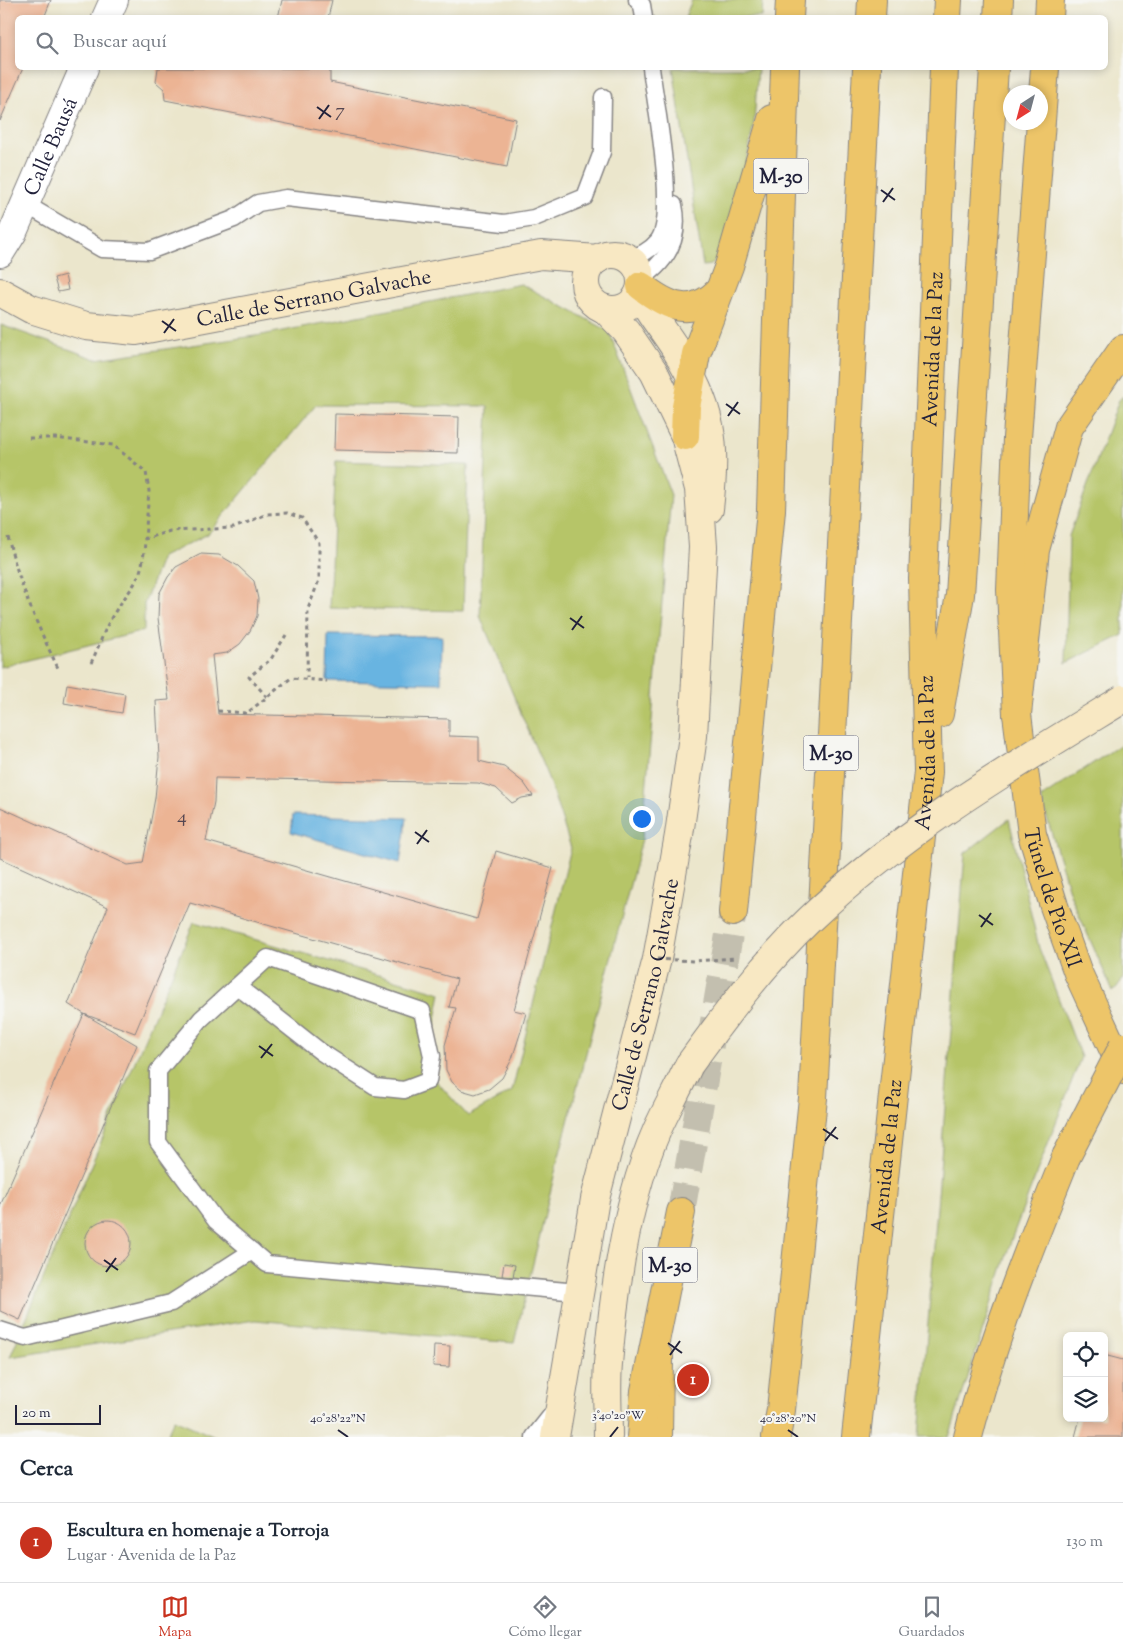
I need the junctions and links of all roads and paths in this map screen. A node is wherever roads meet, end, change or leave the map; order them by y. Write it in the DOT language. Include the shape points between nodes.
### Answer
graph roads {
  1 [pos="114,0"];
  2 [pos="637,0"];
  3 [pos="790,0"];
  4 [pos="872,0"];
  5 [pos="948,0"];
  6 [pos="999,0"];
  7 [pos="1050,0"];
  8 [pos="107,15"];
  9 [pos="644,15"];
  10 [pos="789,15"];
  11 [pos="870,15"];
  12 [pos="947,15"];
  13 [pos="998,15"];
  14 [pos="1049,15"];
  15 [pos="83,70"];
  16 [pos="651,70"];
  17 [pos="867,70"];
  18 [pos="944,70"];
  19 [pos="994,70"];
  20 [pos="1045,70"];
  21 [pos="784,74"];
  22 [pos="603,97"];
  23 [pos="663,159"];
  24 [pos="25,204"];
  25 [pos="0,253"];
  26 [pos="598,259"];
  27 [pos="515,260"];
  28 [pos="638,279"];
  29 [pos="0,292"];
  30 [pos="718,292"];
  31 [pos="596,299"];
  32 [pos="1123,349"];
  33 [pos="691,377"];
  34 [pos="685,436"];
  35 [pos="29,438"];
  36 [pos="8,537"];
  37 [pos="145,539"];
  38 [pos="703,547"];
  39 [pos="286,636"];
  40 [pos="92,663"];
  41 [pos="58,668"];
  42 [pos="307,678"];
  43 [pos="327,681"];
  44 [pos="267,697"];
  45 [pos="1123,699"];
  46 [pos="218,711"];
  47 [pos="1017,714"];
  48 [pos="928,772"];
  49 [pos="733,912"];
  50 [pos="236,986"];
  51 [pos="1123,1047"];
  52 [pos="1123,1070"];
  53 [pos="681,1212"];
  54 [pos="252,1251"];
  55 [pos="578,1292"];
  56 [pos="659,1318"];
  57 [pos="0,1330"];
  58 [pos="561,1402"];
  59 [pos="534,1437"];
  60 [pos="555,1437"];
  61 [pos="608,1437"];
  62 [pos="641,1437"];
  63 [pos="658,1437"];
  64 [pos="776,1437"];
  65 [pos="856,1437"];
  66 [pos="968,1437"];
  1 -- 8 [label="street"];
  2 -- 9 [label="lane" via="642,5"];
  3 -- 10 [label="main road"];
  4 -- 11 [label="main road"];
  5 -- 12 [label="main road"];
  6 -- 13 [label="main road"];
  7 -- 14 [label="main road"];
  15 -- 24 [label="street, Calle Bausá"];
  16 -- 23 [label="lane"];
  17 -- 64 [label="main road, M-30" via="813,1098"];
  18 -- 48 [label="main road, Avenida de la Paz" via="923,579"];
  19 -- 48 [label="main road" via="960,595"];
  20 -- 47 [label="main road" via="1011,590"];
  21 -- 30 [label="main road" via="729,266"];
  21 -- 49 [label="main road, M-30" via="771,510"];
  22 -- 24 [label="lane" via="602,152 585,197 534,218 504,223 286,198 258,203 234,219 149,251 102,249"];
  23 -- 28 [label="lane" via="666,221 659,240 645,252"];
  23 -- 28 [label="lane" via="677,231 671,249 660,264"];
  24 -- 25 [label="street, Calle Bausá"];
  26 -- 27 [label="street, Calle de Serrano Galvache" via="541,255"];
  26 -- 28 [label="street" via="613,254"];
  26 -- 31 [label="street" via="587,272"];
  27 -- 29 [label="street, Calle de Serrano Galvache" via="136,331 86,326 31,309"];
  27 -- 31 [label="street, Calle de Serrano Galvache" via="571,278"];
  28 -- 30 [label="main road" via="664,301 694,308"];
  28 -- 31 [label="street" via="629,305 621,309"];
  28 -- 33 [label="street, Calle de Serrano Galvache"];
  30 -- 33 [label="main road"];
  31 -- 34 [label="street, Calle de Serrano Galvache" via="626,331 654,372"];
  32 -- 47 [label="main road" via="1070,427 1035,550"];
  33 -- 34 [label="main road"];
  33 -- 38 [label="street, Calle de Serrano Galvache" via="710,422 714,443 714,471"];
  34 -- 38 [label="street, Calle de Serrano Galvache" via="699,490"];
  35 -- 37 [label="path" via="113,445 132,459 146,472 149,491"];
  36 -- 41 [label="path" via="19,582"];
  37 -- 40 [label="path" via="144,562 138,580 110,620"];
  37 -- 42 [label="path" via="170,532 234,528 267,514 287,513 302,518 319,543 319,580 308,609"];
  38 -- 55 [label="street, Calle de Serrano Galvache" via="693,736 679,835 657,959 595,1199"];
  39 -- 44 [label="path" via="271,659 249,677"];
  42 -- 43 [label="path"];
  42 -- 44 [label="path" via="291,678"];
  44 -- 46 [label="path" via="247,713"];
  45 -- 61 [label="street, bridge" via="973,791 860,876 810,919 764,967 689,1065 657,1130 642,1171 628,1228 608,1366"];
  47 -- 52 [label="main road, Túnel de Pío XII" via="1032,834 1078,973"];
  48 -- 65 [label="main road, Avenida de la Paz"];
  50 -- 50 [label="lane" via="268,958 422,1011 432,1056 428,1081 404,1090 375,1087 321,1052"];
  50 -- 54 [label="lane" via="201,1019 158,1071 158,1142 216,1221"];
  51 -- 66 [label="main road, bridge" via="1066,1156 1015,1283 993,1346"];
  53 -- 56 [label="main road, M-30"];
  54 -- 55 [label="lane" via="267,1264"];
  54 -- 57 [label="lane" via="171,1303 25,1338"];
  55 -- 58 [label="street, Calle de Serrano Galvache"];
  56 -- 62 [label="main road, M-30" via="645,1391"];
  56 -- 63 [label="main road"];
  58 -- 59 [label="lane"];
  58 -- 60 [label="street, Calle de Serrano Galvache"];
}
